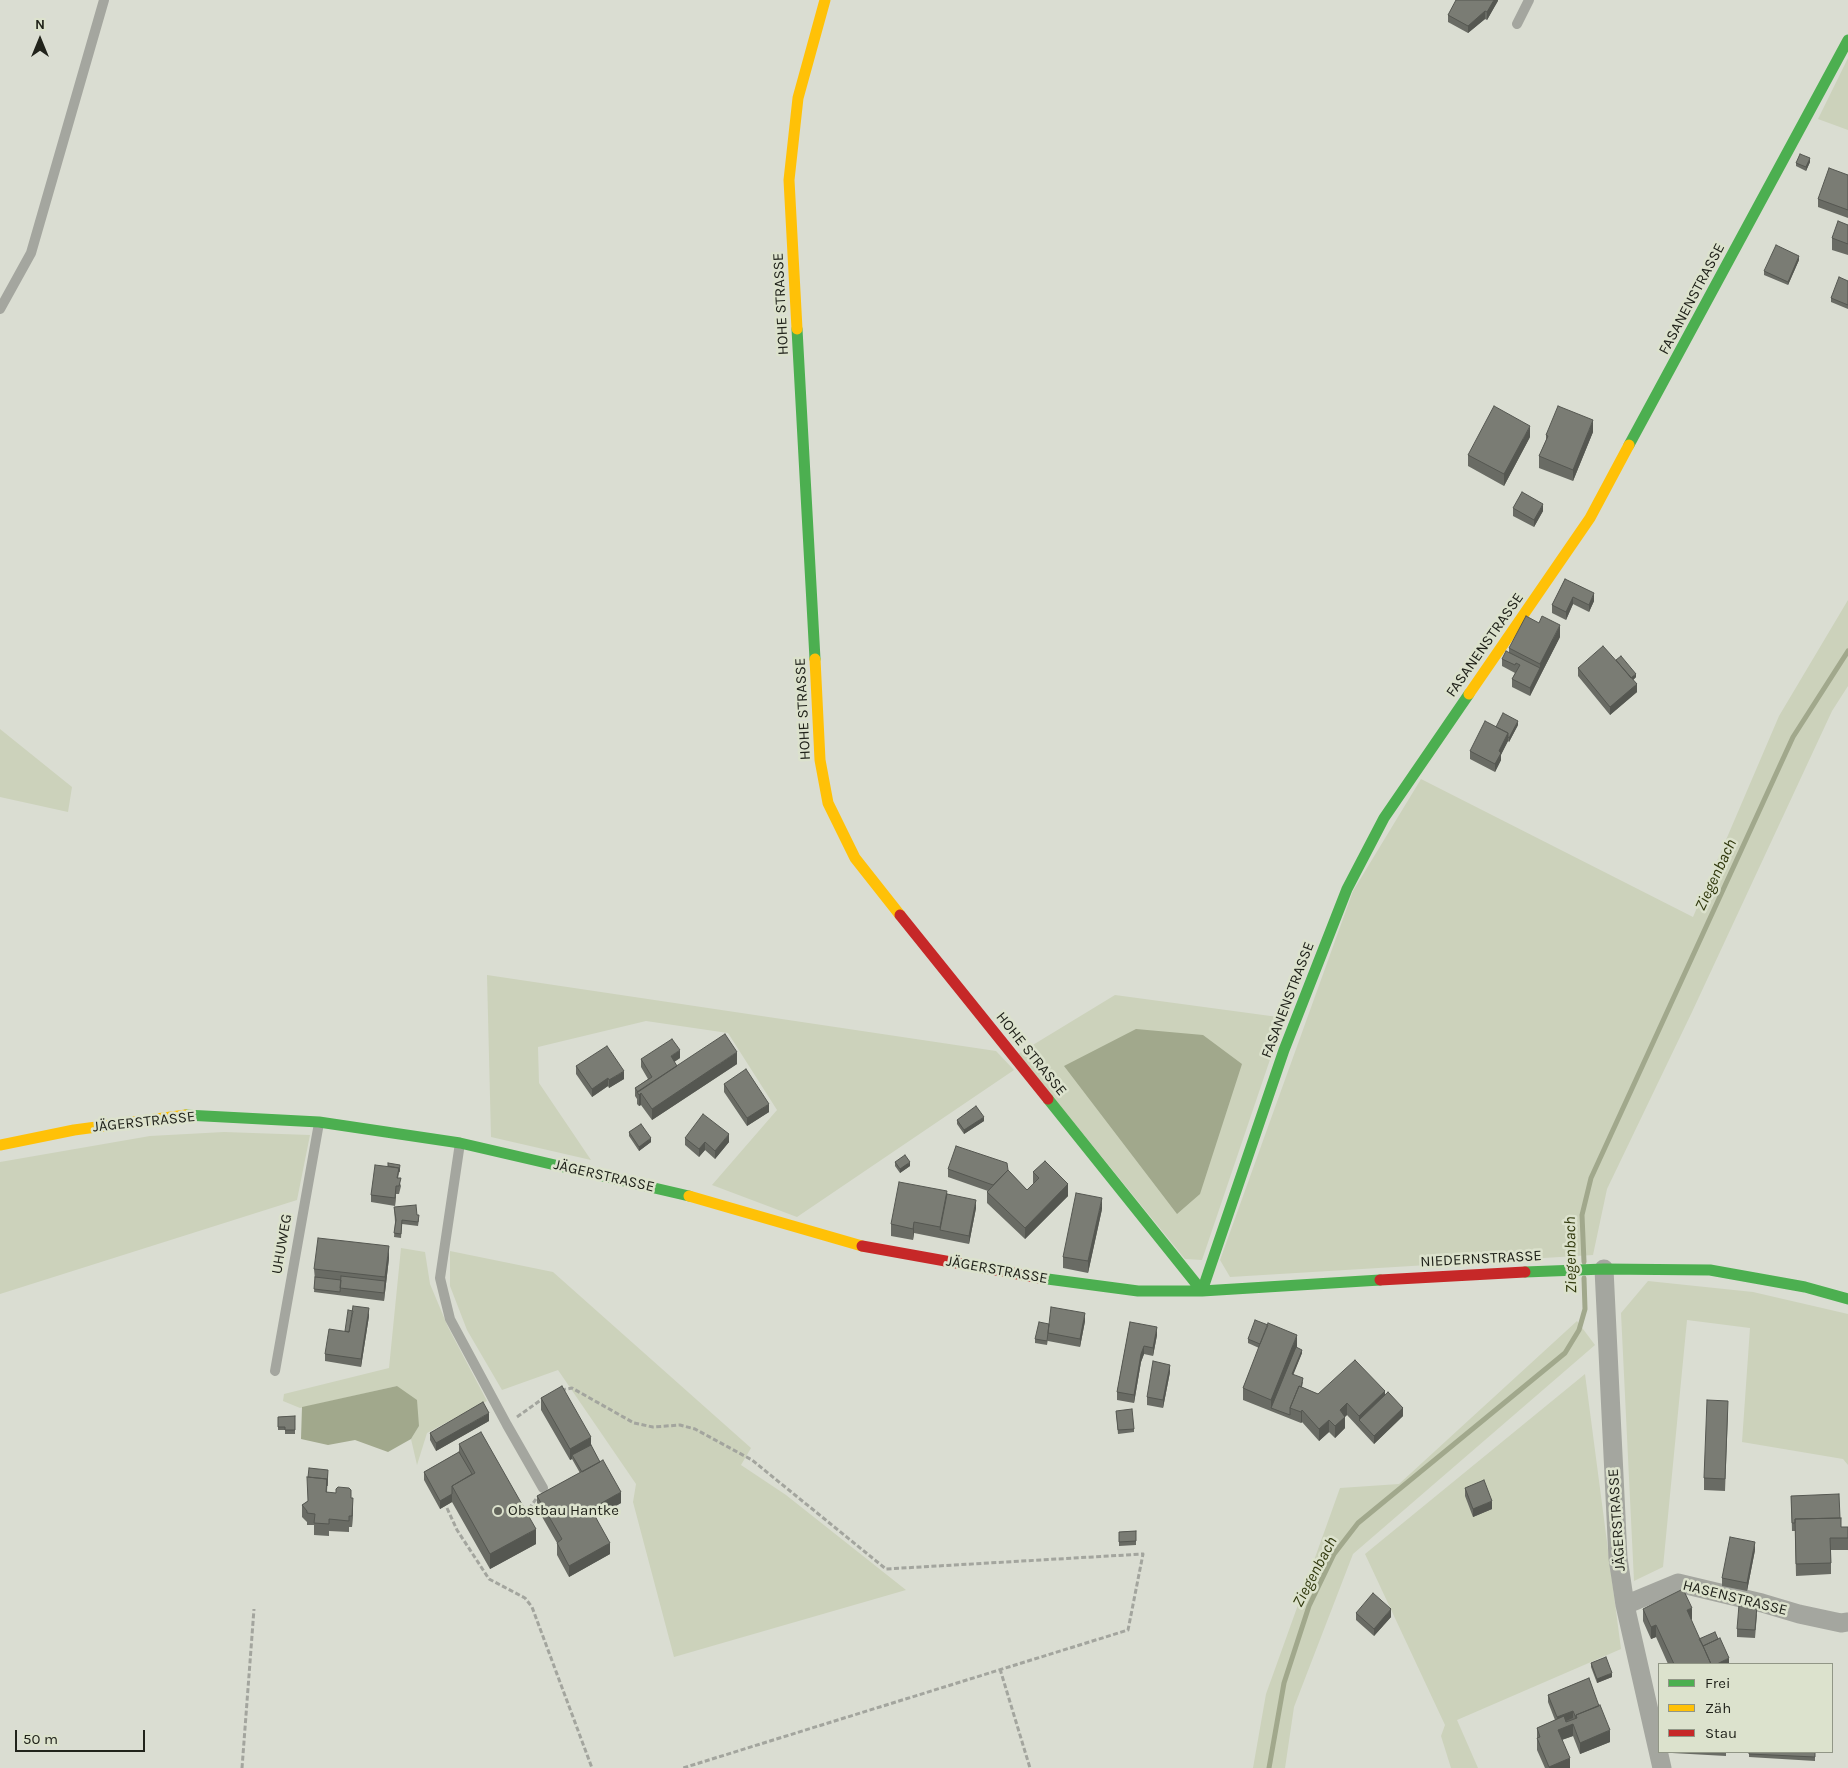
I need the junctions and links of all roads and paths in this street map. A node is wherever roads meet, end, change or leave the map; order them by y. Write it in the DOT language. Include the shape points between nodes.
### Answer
graph roads {
  1 [pos="104,0"];
  2 [pos="825,0"];
  3 [pos="1529,0"];
  4 [pos="1517,24"];
  5 [pos="1848,40"];
  6 [pos="0,308"];
  7 [pos="319,1122"];
  8 [pos="460,1143"];
  9 [pos="0,1145"];
  10 [pos="1600,1269"];
  11 [pos="1202,1291"];
  12 [pos="1848,1299"];
  13 [pos="275,1371"];
  14 [pos="554,1390"];
  15 [pos="546,1396"];
  16 [pos="506,1425"];
  17 [pos="543,1488"];
  18 [pos="447,1508"];
  19 [pos="1625,1605"];
  20 [pos="254,1609"];
  21 [pos="1848,1622"];
  22 [pos="1000,1669"];
  23 [pos="1658,1750"];
  24 [pos="1659,1753"];
  25 [pos="242,1768"];
  26 [pos="592,1768"];
  27 [pos="683,1768"];
  28 [pos="1030,1768"];
  29 [pos="1662,1768"];
  1 -- 6 [label="lane" via="31,253"];
  2 -- 11 [label="street, HOHE STRASSE" via="798,98 789,180 820,760 828,803 855,858"];
  3 -- 4 [label="lane"];
  5 -- 11 [label="street, FASANENSTRASSE" via="1590,518 1384,818 1347,889 1284,1050"];
  7 -- 8 [label="street, JÄGERSTRASSE"];
  7 -- 9 [label="street, JÄGERSTRASSE" via="187,1115 74,1130"];
  7 -- 13 [label="lane, UHUWEG"];
  8 -- 11 [label="street, JÄGERSTRASSE" via="698,1198 857,1245 1018,1275 1138,1291"];
  8 -- 16 [label="lane" via="440,1278 450,1319"];
  10 -- 11 [label="street, NIEDERNSTRASSE"];
  10 -- 12 [label="street, NIEDERNSTRASSE" via="1710,1270 1805,1287"];
  10 -- 19 [label="street, JÄGERSTRASSE" via="1618,1558"];
  14 -- 22 [label="path" via="572,1388 634,1423 653,1427 680,1425 703,1433 752,1460 886,1569 1142,1554 1128,1630"];
  15 -- 16 [label="path"];
  16 -- 17 [label="lane"];
  18 -- 26 [label="path" via="457,1530 489,1578 525,1598 532,1607"];
  19 -- 21 [label="street, HASENSTRASSE" via="1678,1583 1799,1614"];
  19 -- 23 [label="street, JÄGERSTRASSE"];
  20 -- 25 [label="path"];
  22 -- 27 [label="path"];
  22 -- 28 [label="path"];
  24 -- 29 [label="street, JÄGERSTRASSE"];
}
